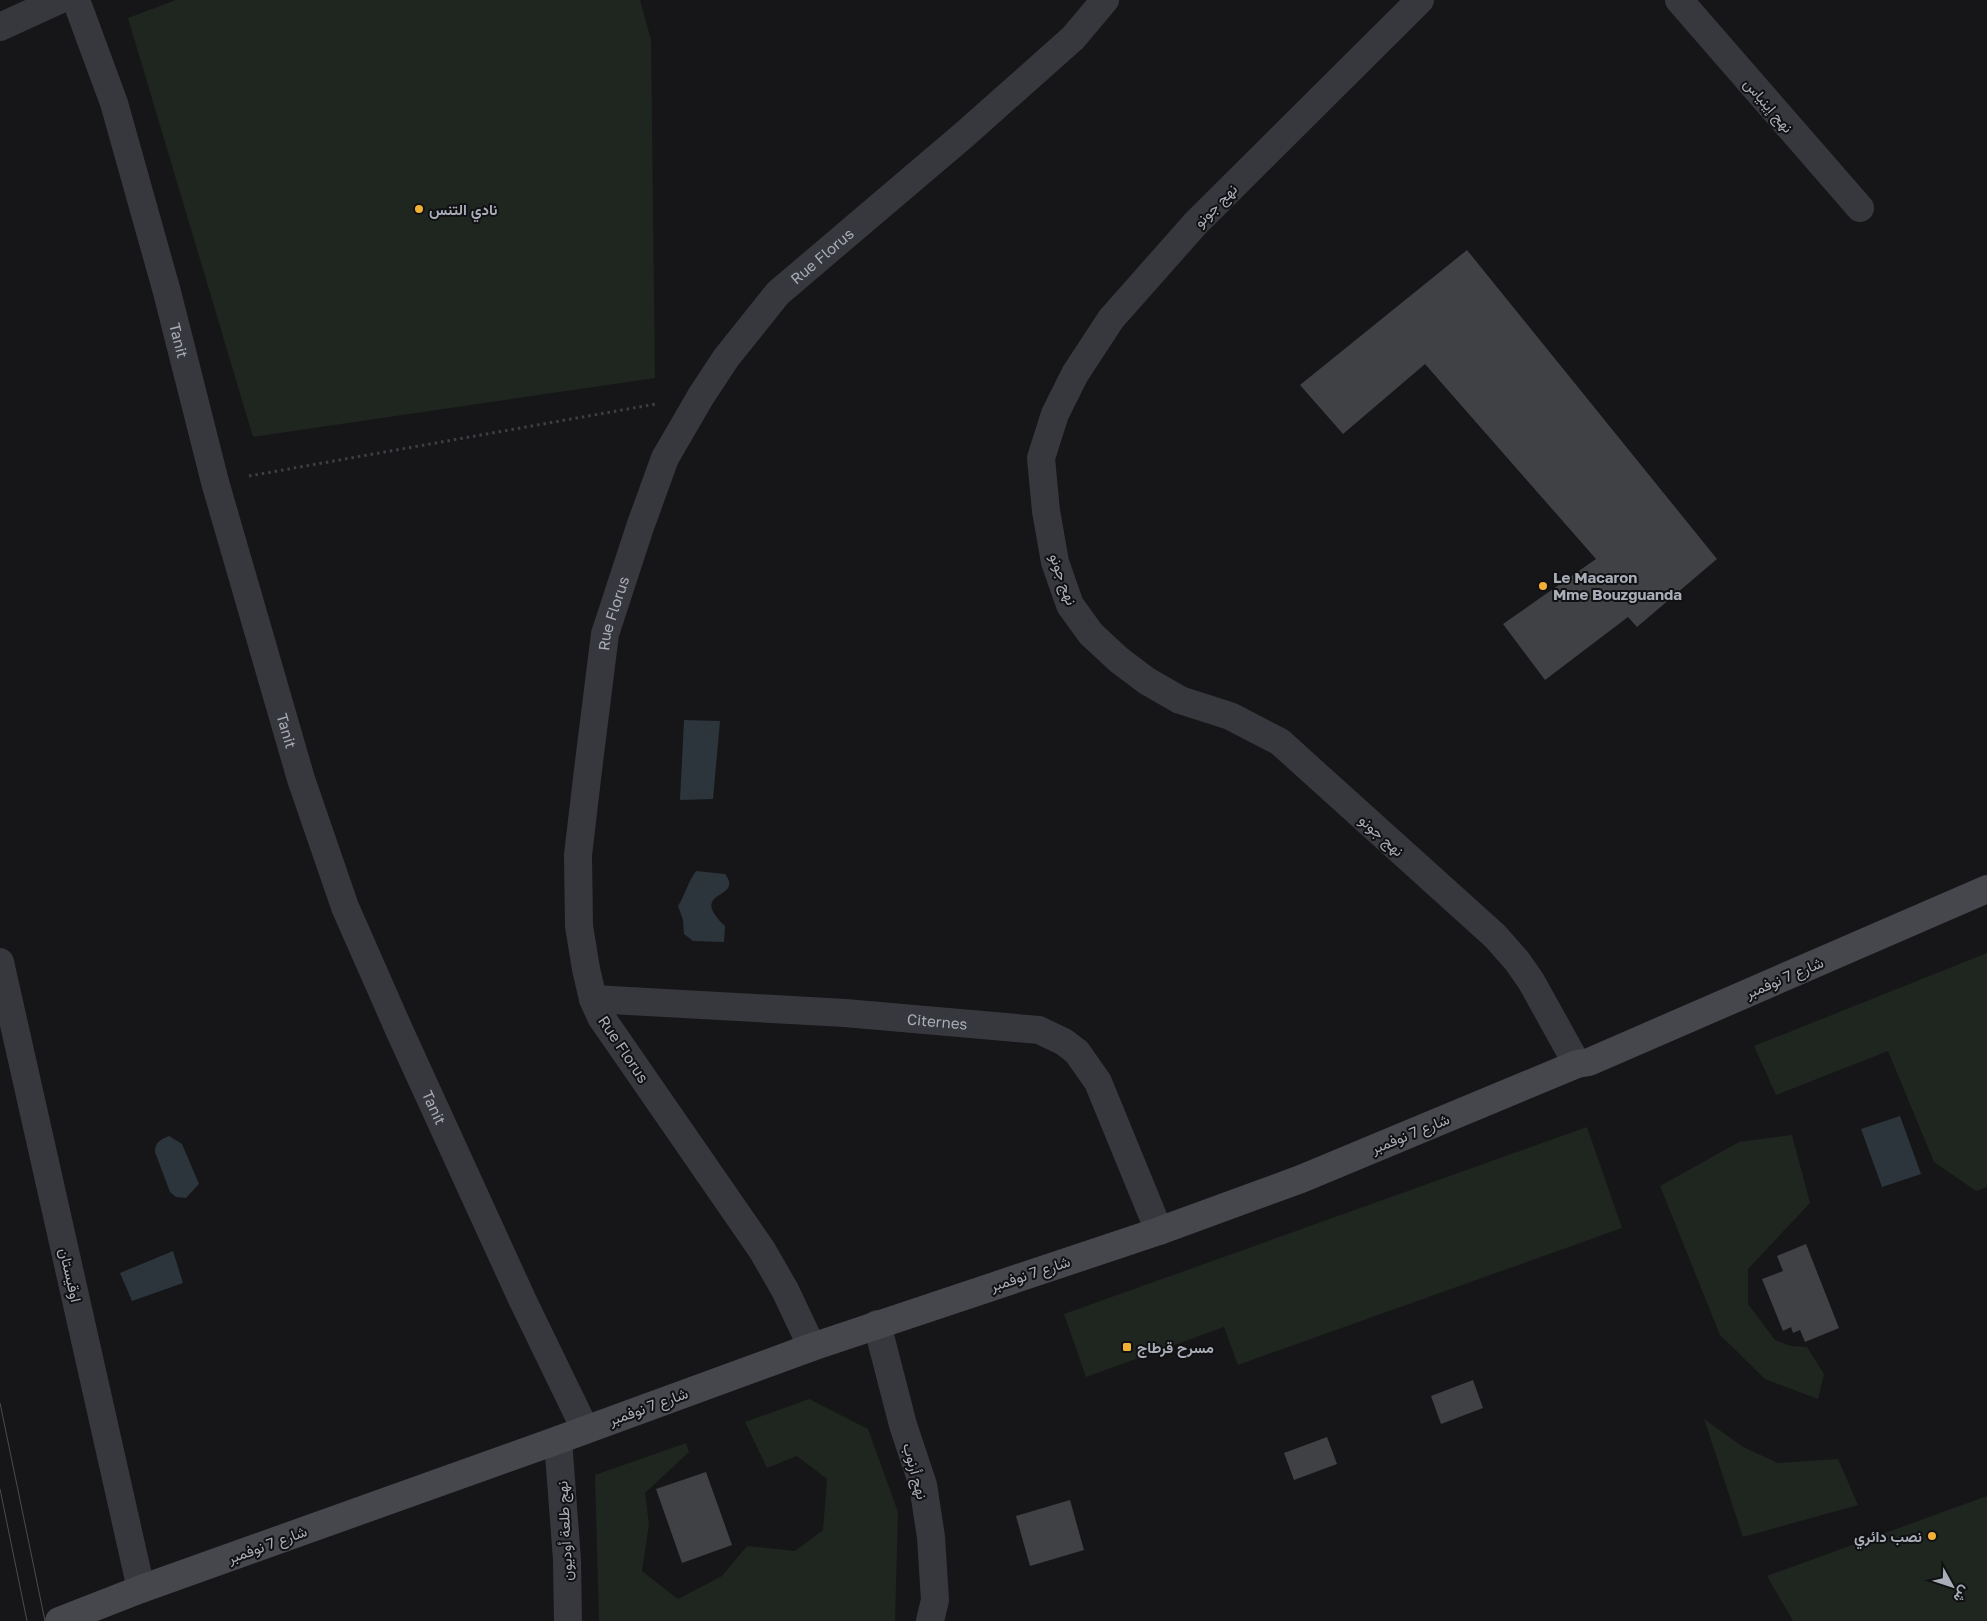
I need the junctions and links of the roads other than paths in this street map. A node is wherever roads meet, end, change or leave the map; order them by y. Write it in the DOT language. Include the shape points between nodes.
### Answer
graph roads {
  1 [pos="59,0"];
  2 [pos="76,0"];
  3 [pos="1105,0"];
  4 [pos="1420,0"];
  5 [pos="1680,0"];
  6 [pos="0,26"];
  7 [pos="1860,208"];
  8 [pos="1987,890"];
  9 [pos="0,962"];
  10 [pos="593,999"];
  11 [pos="1577,1064"];
  12 [pos="1159,1231"];
  13 [pos="877,1324"];
  14 [pos="812,1347"];
  15 [pos="585,1429"];
  16 [pos="558,1440"];
  17 [pos="141,1588"];
  18 [pos="59,1621"];
  19 [pos="568,1621"];
  20 [pos="930,1621"];
  1 -- 6 [label="street"];
  2 -- 15 [label="street, Tanit" via="114,104 167,292 215,482 301,779 345,907 522,1299"];
  3 -- 10 [label="street, Rue Florus" via="1073,38 778,293 726,358 665,458 605,634 578,855 579,926"];
  4 -- 11 [label="street, نهج جونو" via="1195,224 1111,319 1075,374 1055,414 1041,458 1046,511 1055,562 1070,605 1091,634 1118,660 1155,686 1180,700 1230,716 1280,742 1495,936 1531,981"];
  5 -- 7 [label="street, نهج إينياس"];
  8 -- 11 [label="main road, شارع 7 نوفمبر" via="1589,1062"];
  9 -- 17 [label="street, اوقيستان"];
  10 -- 12 [label="street, Citernes" via="845,1013 1039,1030 1077,1052 1098,1082"];
  10 -- 14 [label="street, Rue Florus" via="601,1017 762,1250"];
  11 -- 12 [label="main road, شارع 7 نوفمبر" via="1301,1179"];
  12 -- 13 [label="main road, شارع 7 نوفمبر"];
  13 -- 14 [label="main road, شارع 7 نوفمبر"];
  13 -- 20 [label="street, نهج أرنوب" via="903,1425 923,1485 931,1537 935,1600"];
  14 -- 15 [label="main road, شارع 7 نوفمبر"];
  15 -- 16 [label="main road, شارع 7 نوفمبر"];
  16 -- 17 [label="main road, شارع 7 نوفمبر"];
  16 -- 19 [label="street, نهج طلعة أوديون"];
  17 -- 18 [label="main road, شارع 7 نوفمبر"];
}
